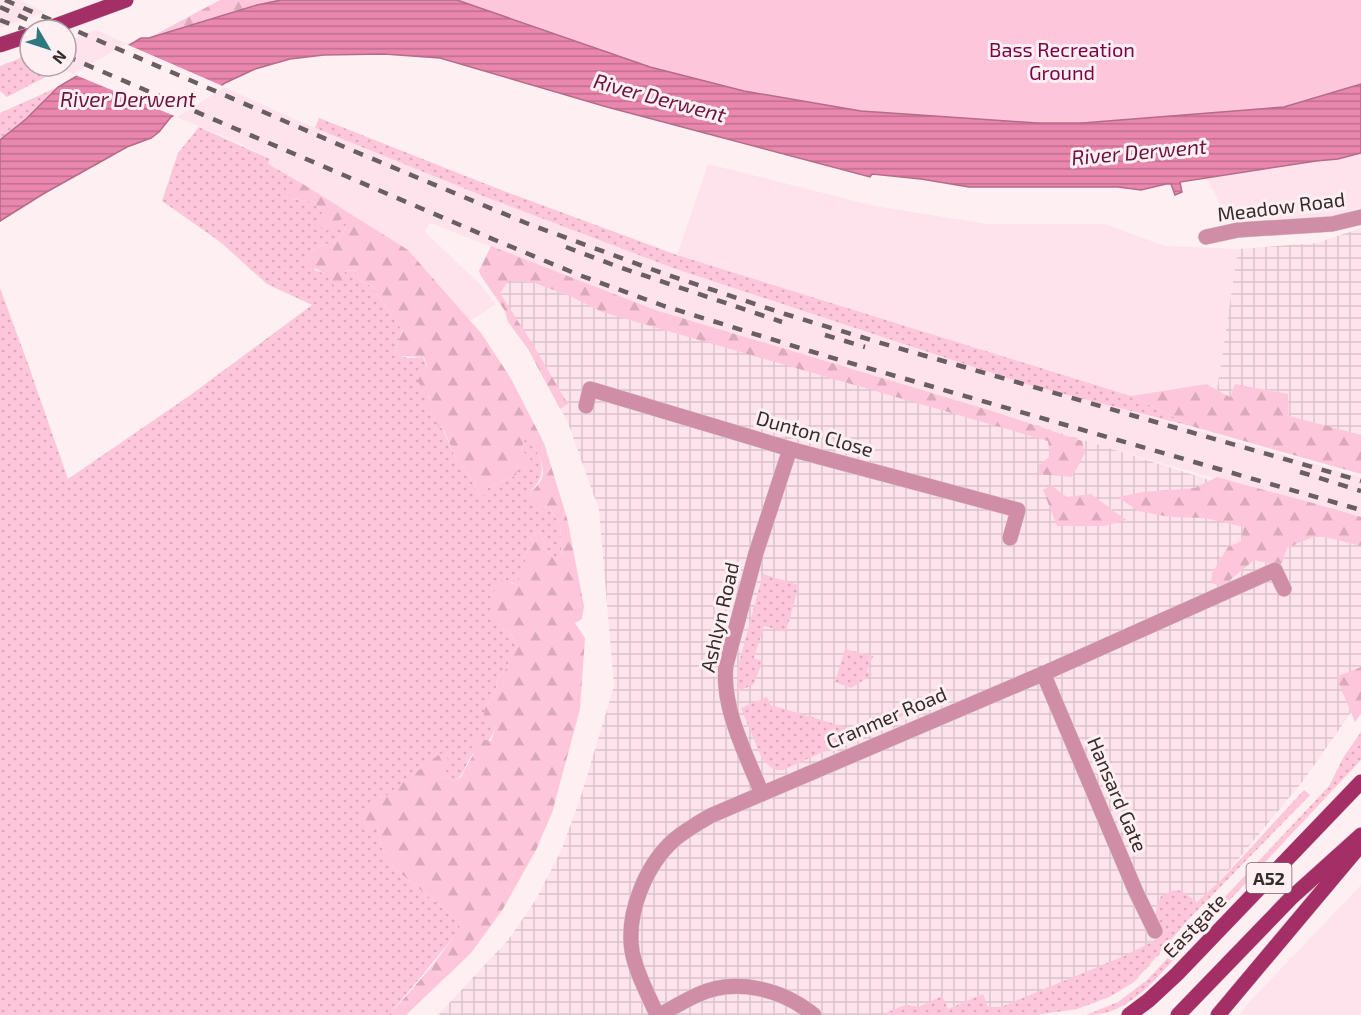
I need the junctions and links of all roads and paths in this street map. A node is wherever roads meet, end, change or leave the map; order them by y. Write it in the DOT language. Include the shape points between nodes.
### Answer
graph roads {
  1 [pos="126,0"];
  2 [pos="77,18"];
  3 [pos="18,39"];
  4 [pos="0,45"];
  5 [pos="1361,217"];
  6 [pos="1206,237"];
  7 [pos="586,406"];
  8 [pos="790,449"];
  9 [pos="1010,538"];
  10 [pos="1284,589"];
  11 [pos="1043,673"];
  12 [pos="1361,782"];
  13 [pos="762,794"];
  14 [pos="1361,835"];
  15 [pos="1361,845"];
  16 [pos="1155,931"];
  17 [pos="658,1015"];
  18 [pos="814,1015"];
  19 [pos="1129,1015"];
  20 [pos="1178,1015"];
  21 [pos="1218,1015"];
  1 -- 2 [label="main road, bridge"];
  3 -- 4 [label="main road, bridge"];
  5 -- 6 [label="street, Meadow Road" via="1332,224 1238,230"];
  7 -- 8 [label="street, Dunton Close" via="590,389"];
  8 -- 9 [label="street, Dunton Close" via="1018,510"];
  8 -- 13 [label="street, Ashlyn Road" via="756,553 724,682 728,705"];
  10 -- 11 [label="street, Cranmer Road" via="1275,570"];
  11 -- 13 [label="street, Cranmer Road"];
  11 -- 16 [label="street, Hansard Gate"];
  12 -- 19 [label="main road, Eastgate / A52" via="1177,974"];
  13 -- 17 [label="street, Cranmer Road" via="710,816 675,839 640,890 633,913 632,950"];
  14 -- 20 [label="main road, A52" via="1291,898"];
  15 -- 21 [label="main road"];
  17 -- 18 [label="street" via="698,994 734,987 772,991"];
}
